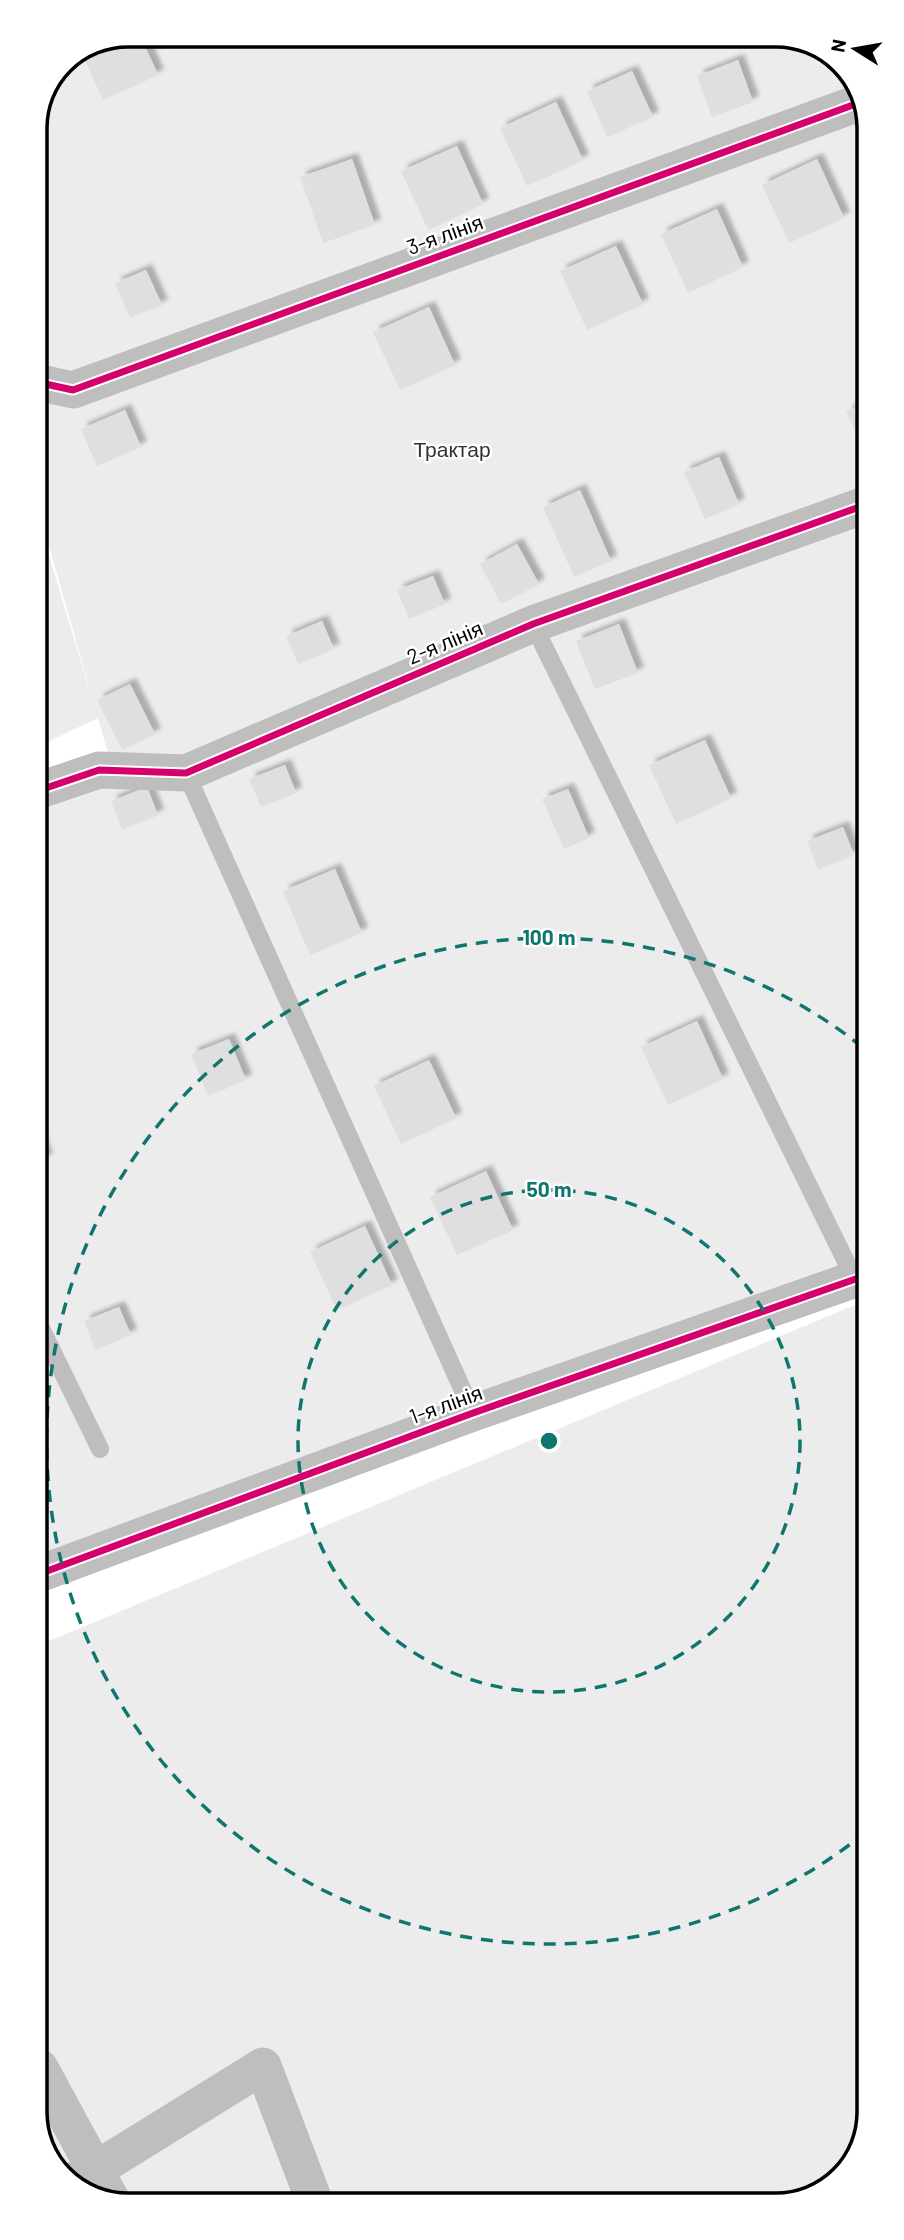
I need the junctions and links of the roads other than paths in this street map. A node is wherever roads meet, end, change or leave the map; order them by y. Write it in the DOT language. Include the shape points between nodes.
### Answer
graph roads {
  1 [pos="853,105"];
  2 [pos="47,384"];
  3 [pos="857,508"];
  4 [pos="533,624"];
  5 [pos="186,773"];
  6 [pos="47,788"];
  7 [pos="857,1270"];
  8 [pos="857,1279"];
  9 [pos="47,1340"];
  10 [pos="473,1413"];
  11 [pos="100,1449"];
  12 [pos="47,1571"];
  13 [pos="47,2084"];
  14 [pos="91,2184"];
  15 [pos="93,2184"];
  16 [pos="311,2193"];
  1 -- 2 [label="street, 3-я лінія" via="73,390"];
  3 -- 4 [label="street, 2-я лінія"];
  4 -- 5 [label="street, 2-я лінія"];
  4 -- 7 [label="lane"];
  5 -- 6 [label="street, 2-я лінія" via="99,770"];
  5 -- 10 [label="lane"];
  8 -- 10 [label="street, 1-я лінія"];
  9 -- 11 [label="lane"];
  10 -- 12 [label="street, 1-я лінія"];
  13 -- 14 [label="street"];
  15 -- 16 [label="street" via="263,2066"];
}
